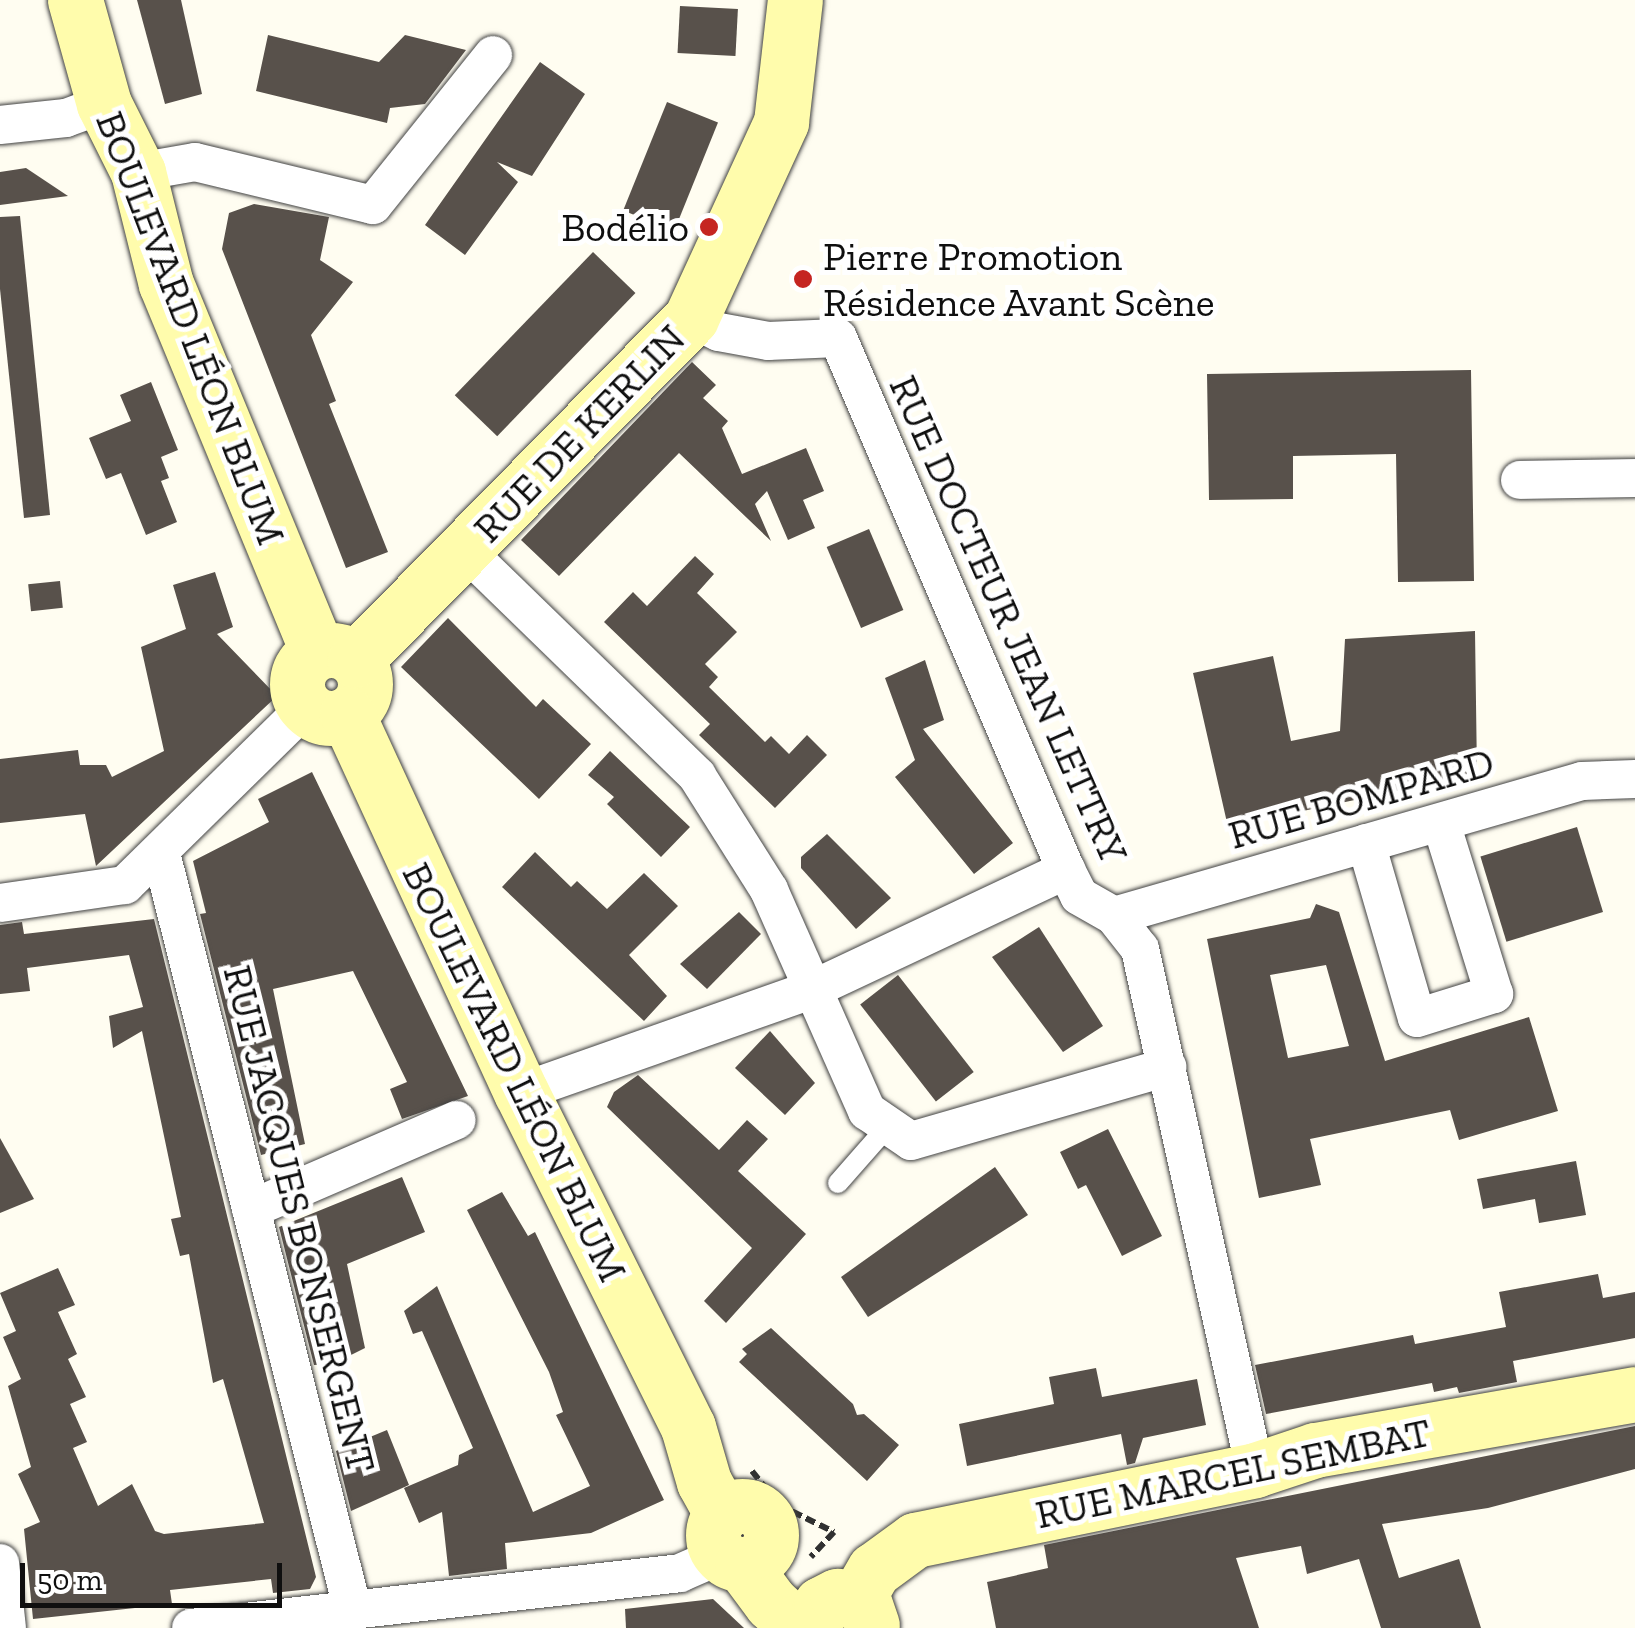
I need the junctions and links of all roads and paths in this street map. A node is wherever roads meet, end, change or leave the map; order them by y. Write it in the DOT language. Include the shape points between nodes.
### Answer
graph roads {
  1 [pos="75,0"];
  2 [pos="795,0"];
  3 [pos="493,55"];
  4 [pos="104,104"];
  5 [pos="0,124"];
  6 [pos="138,172"];
  7 [pos="691,318"];
  8 [pos="1635,478"];
  9 [pos="1520,480"];
  10 [pos="465,550"];
  11 [pos="336,656"];
  12 [pos="326,711"];
  13 [pos="1635,779"];
  14 [pos="1441,822"];
  15 [pos="1366,844"];
  16 [pos="161,853"];
  17 [pos="1066,870"];
  18 [pos="0,904"];
  19 [pos="1114,916"];
  20 [pos="813,989"];
  21 [pos="1168,1067"];
  22 [pos="521,1092"];
  23 [pos="457,1120"];
  24 [pos="888,1126"];
  25 [pos="838,1183"];
  26 [pos="251,1209"];
  27 [pos="1635,1394"];
  28 [pos="1254,1470"];
  29 [pos="0,1563"];
  30 [pos="785,1568"];
  31 [pos="352,1607"];
  32 [pos="410,1614"];
  33 [pos="7,1628"];
  34 [pos="191,1628"];
  1 -- 4 [label="street, BOULEVARD LÉON BLUM"];
  2 -- 7 [label="street, RUE DE KERLIN" via="781,122"];
  3 -- 6 [label="street" via="373,205 196,162"];
  4 -- 5 [label="street" via="66,118"];
  4 -- 6 [label="street, BOULEVARD LÉON BLUM"];
  6 -- 11 [label="street, BOULEVARD LÉON BLUM" via="166,284"];
  7 -- 10 [label="street, RUE DE KERLIN"];
  7 -- 17 [label="street, RUE DOCTEUR JEAN LETTRY" via="719,332 768,341 838,338"];
  8 -- 9 [label="street"];
  10 -- 11 [label="street, RUE DE KERLIN"];
  10 -- 20 [label="street" via="697,776 769,890"];
  11 -- 12 [label="street, BOULEVARD LÉON BLUM" via="297,676"];
  12 -- 16 [label="street"];
  12 -- 22 [label="street, BOULEVARD LÉON BLUM"];
  13 -- 14 [label="street, RUE BOMPARD" via="1582,781"];
  14 -- 15 [label="street, RUE BOMPARD"];
  14 -- 15 [label="street" via="1494,994 1417,1018"];
  15 -- 19 [label="street, RUE BOMPARD"];
  16 -- 18 [label="street" via="125,885"];
  16 -- 26 [label="street, RUE JACQUES BONSERGENT"];
  17 -- 19 [label="street, RUE DOCTEUR JEAN LETTRY" via="1080,896"];
  17 -- 20 [label="street"];
  19 -- 21 [label="street, RUE DOCTEUR JEAN LETTRY" via="1140,948"];
  20 -- 22 [label="street"];
  20 -- 24 [label="street" via="866,1111"];
  21 -- 24 [label="street" via="911,1140"];
  21 -- 28 [label="street, RUE DOCTEUR JEAN LETTRY"];
  22 -- 30 [label="street, BOULEVARD LÉON BLUM" via="688,1427"];
  23 -- 26 [label="street"];
  24 -- 25 [label="lane"];
  26 -- 31 [label="street, RUE JACQUES BONSERGENT"];
  27 -- 28 [label="street, RUE MARCEL SEMBAT" via="1314,1450"];
  28 -- 30 [label="street, RUE MARCEL SEMBAT" via="915,1540 874,1570"];
  29 -- 33 [label="street"];
  30 -- 30 [label="path" via="834,1532 779,1504 746,1463"];
  30 -- 32 [label="street" via="680,1573"];
  31 -- 32 [label="street"];
  31 -- 34 [label="street"];
}
